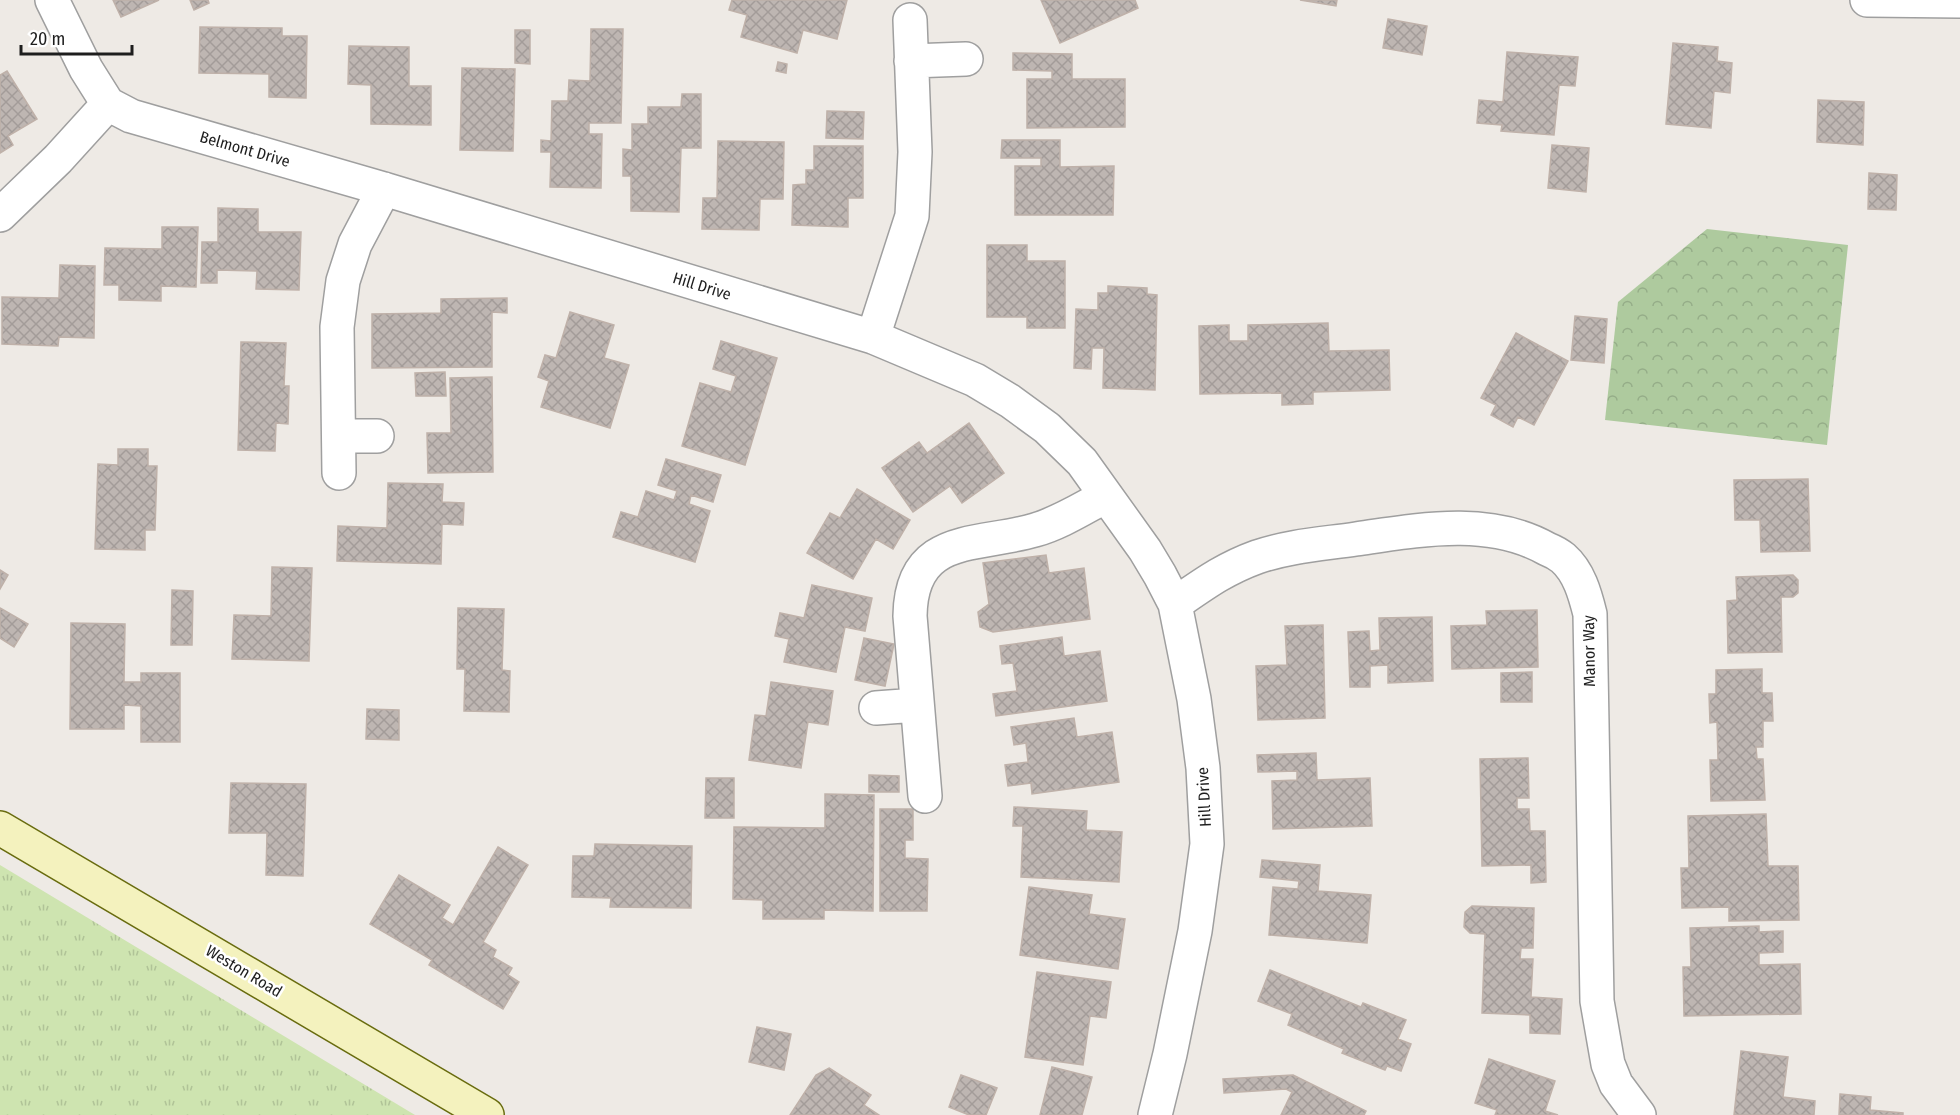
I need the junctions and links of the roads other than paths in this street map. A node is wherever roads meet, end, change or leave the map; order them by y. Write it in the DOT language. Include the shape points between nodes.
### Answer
graph roads {
  1 [pos="52,0"];
  2 [pos="1867,0"];
  3 [pos="1960,1"];
  4 [pos="910,20"];
  5 [pos="966,59"];
  6 [pos="911,61"];
  7 [pos="108,104"];
  8 [pos="384,189"];
  9 [pos="0,215"];
  10 [pos="531,234"];
  11 [pos="873,338"];
  12 [pos="339,436"];
  13 [pos="377,436"];
  14 [pos="339,473"];
  15 [pos="1106,496"];
  16 [pos="1175,604"];
  17 [pos="917,705"];
  18 [pos="876,708"];
  19 [pos="924,796"];
  20 [pos="0,828"];
  21 [pos="487,1115"];
  22 [pos="1155,1115"];
  23 [pos="1639,1115"];
  1 -- 7 [label="street"];
  2 -- 3 [label="street"];
  4 -- 6 [label="street"];
  5 -- 6 [label="street"];
  6 -- 11 [label="street" via="915,152 912,216"];
  7 -- 8 [label="street, Belmont Drive" via="130,116"];
  7 -- 9 [label="street"];
  8 -- 10 [label="street, Belmont Drive"];
  8 -- 12 [label="street" via="355,244 343,280 338,327"];
  10 -- 11 [label="street, Hill Drive"];
  11 -- 15 [label="street, Hill Drive" via="975,380 1010,401 1047,428 1082,462"];
  12 -- 13 [label="street"];
  12 -- 14 [label="street"];
  15 -- 16 [label="street, Hill Drive" via="1145,550"];
  15 -- 17 [label="street" via="1054,524 957,546 923,567 910,599"];
  16 -- 22 [label="street, Hill Drive" via="1194,699 1207,844 1195,932"];
  16 -- 23 [label="street, Manor Way" via="1219,573 1286,549 1428,529 1508,532 1563,558 1582,584 1590,614 1597,1001 1608,1064 1616,1084"];
  17 -- 18 [label="street"];
  17 -- 19 [label="street"];
  20 -- 21 [label="main road, Weston Road"];
}
